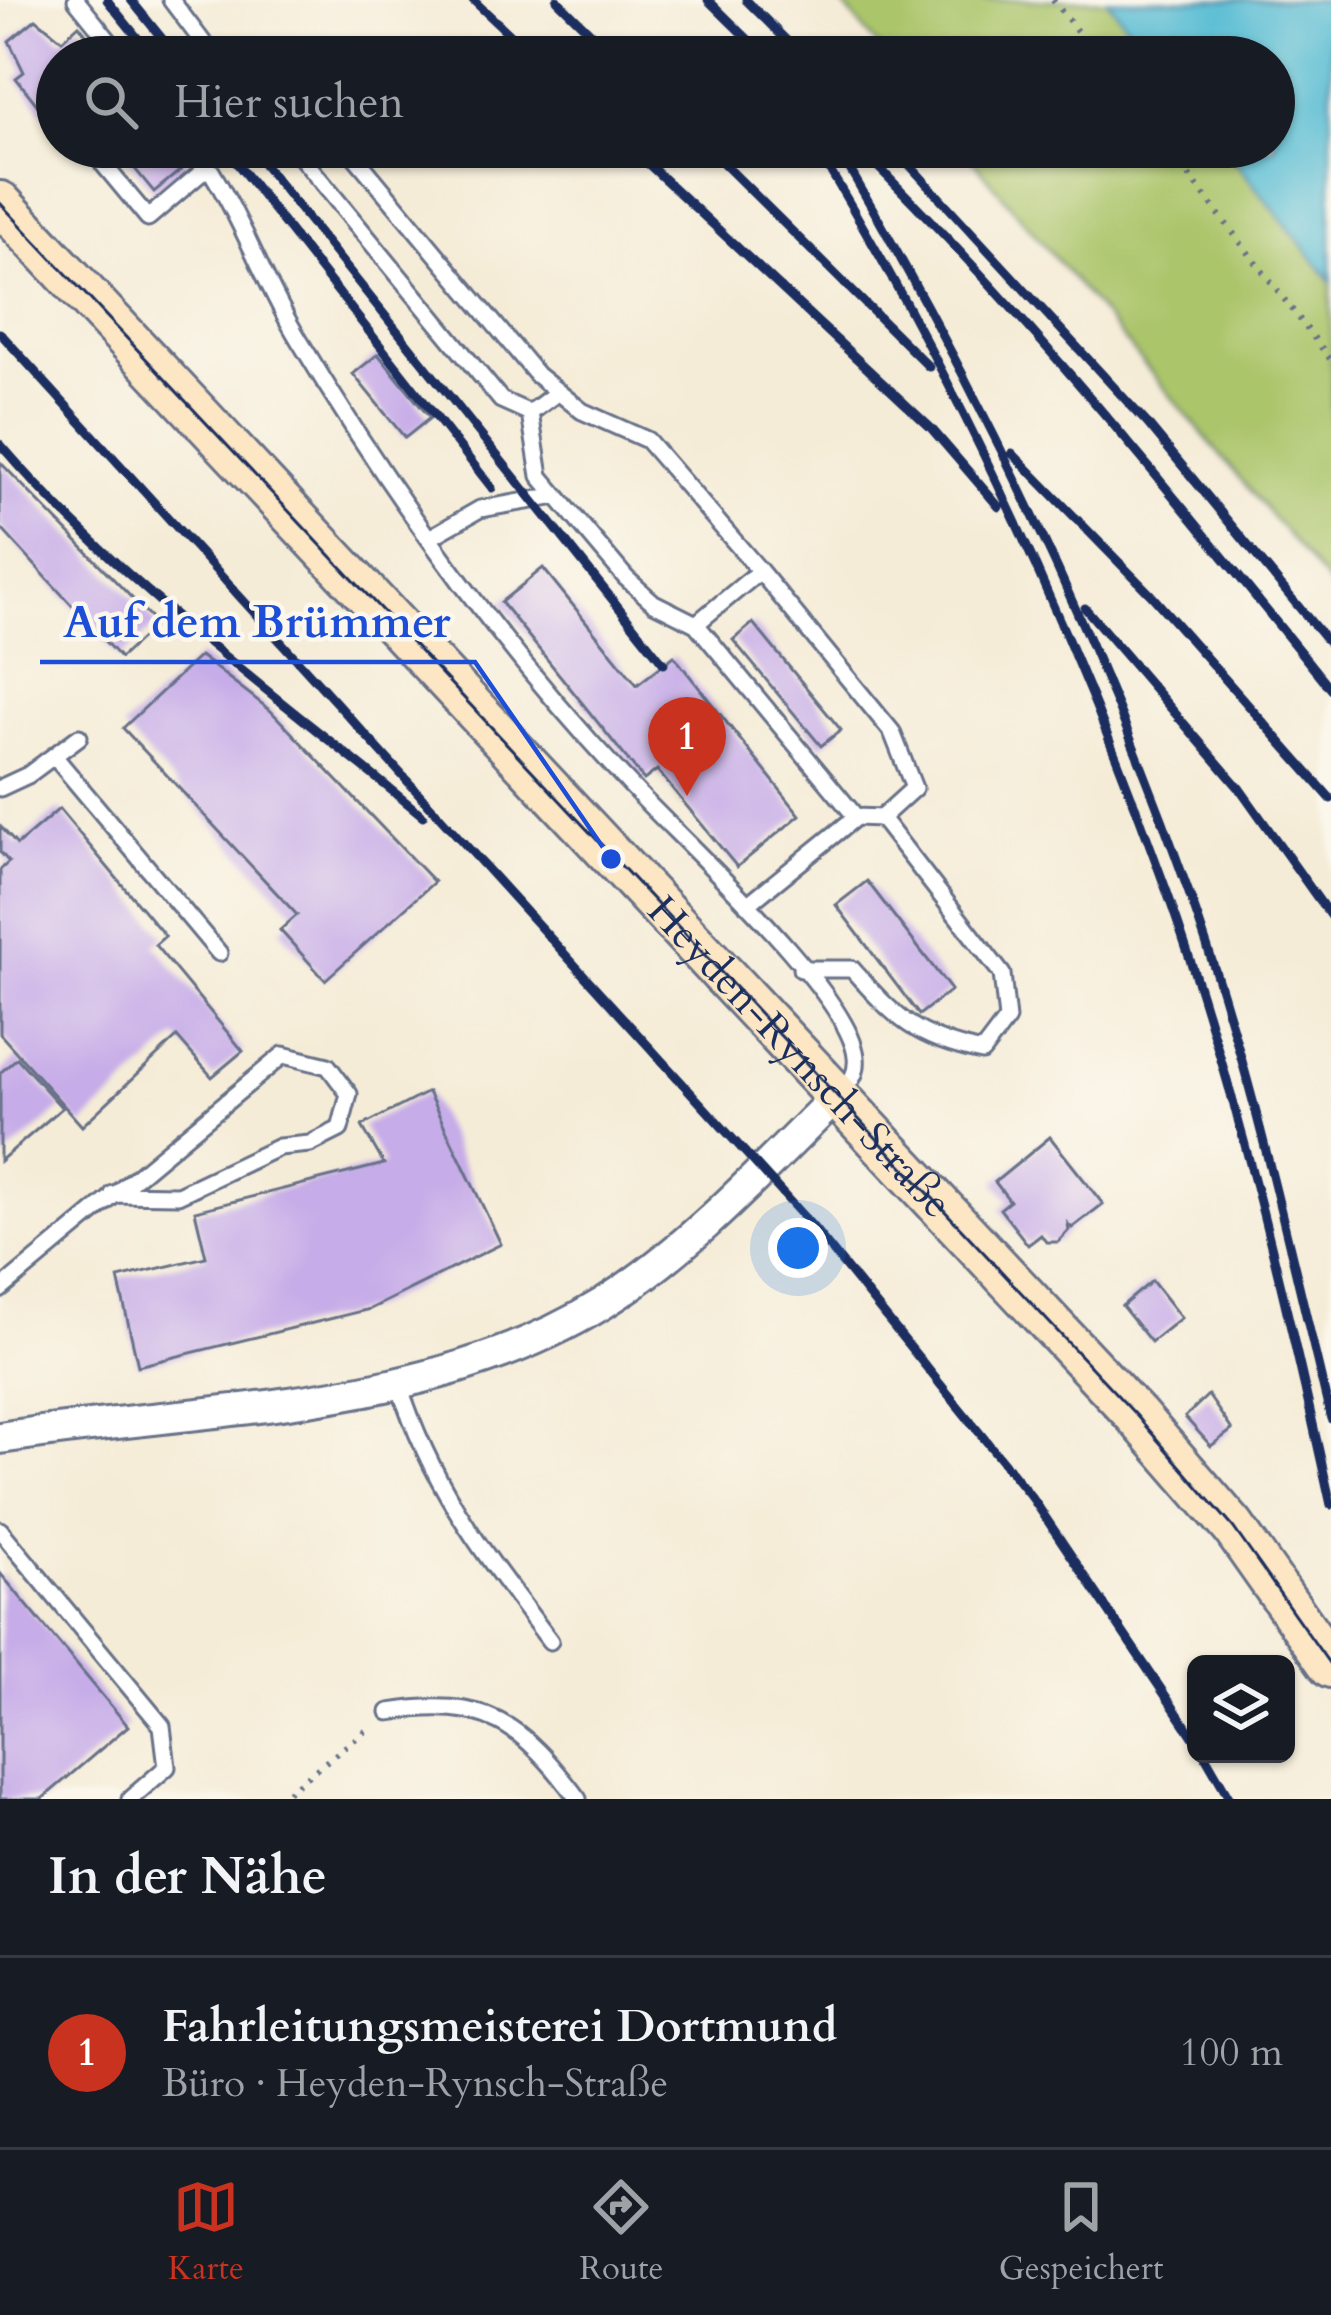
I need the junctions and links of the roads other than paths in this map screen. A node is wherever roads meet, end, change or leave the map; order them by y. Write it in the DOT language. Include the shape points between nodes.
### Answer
graph roads {
  1 [pos="76,0"];
  2 [pos="171,0"];
  3 [pos="105,36"];
  4 [pos="198,36"];
  5 [pos="106,168"];
  6 [pos="207,168"];
  7 [pos="209,168"];
  8 [pos="310,168"];
  9 [pos="364,168"];
  10 [pos="0,203"];
  11 [pos="558,392"];
  12 [pos="530,413"];
  13 [pos="557,496"];
  14 [pos="431,537"];
  15 [pos="760,572"];
  16 [pos="696,624"];
  17 [pos="79,736"];
  18 [pos="54,756"];
  19 [pos="0,788"];
  20 [pos="856,817"];
  21 [pos="881,818"];
  22 [pos="747,905"];
  23 [pos="219,953"];
  24 [pos="801,969"];
  25 [pos="835,1098"];
  26 [pos="113,1194"];
  27 [pos="0,1290"];
  28 [pos="399,1385"];
  29 [pos="0,1438"];
  30 [pos="0,1530"];
  31 [pos="550,1641"];
  32 [pos="1331,1666"];
  33 [pos="389,1712"];
  34 [pos="130,1799"];
  35 [pos="578,1799"];
  1 -- 3 [label="lane"];
  2 -- 4 [label="lane"];
  5 -- 6 [label="lane" via="148,218"];
  7 -- 14 [label="lane" via="313,364"];
  8 -- 12 [label="lane" via="501,400"];
  9 -- 11 [label="lane"];
  10 -- 25 [label="main road, Heyden-Rynsch-Straße"];
  11 -- 12 [label="lane"];
  11 -- 15 [label="lane" via="647,440"];
  12 -- 13 [label="lane" via="540,476"];
  13 -- 14 [label="lane" via="480,509"];
  13 -- 16 [label="lane" via="626,578"];
  14 -- 22 [label="lane" via="633,788"];
  15 -- 16 [label="lane"];
  15 -- 21 [label="lane" via="892,732 908,764 914,788"];
  16 -- 20 [label="lane"];
  17 -- 18 [label="lane"];
  18 -- 19 [label="lane"];
  18 -- 23 [label="lane"];
  20 -- 21 [label="lane"];
  20 -- 22 [label="lane"];
  21 -- 24 [label="lane" via="1002,974 1006,1019 982,1052 935,1042 897,1019 852,969"];
  22 -- 24 [label="lane"];
  24 -- 25 [label="lane" via="856,1051 855,1077"];
  25 -- 28 [label="street" via="677,1250 601,1305 501,1353"];
  25 -- 32 [label="main road, Heyden-Rynsch-Straße" via="1136,1415 1233,1527"];
  26 -- 26 [label="lane" via="283,1054 328,1066 349,1094 340,1129 310,1144 279,1147 178,1195"];
  26 -- 27 [label="lane"];
  28 -- 29 [label="street"];
  28 -- 31 [label="lane" via="446,1501"];
  30 -- 34 [label="lane" via="161,1726 167,1767"];
  33 -- 35 [label="lane" via="478,1713 519,1730"];
}
